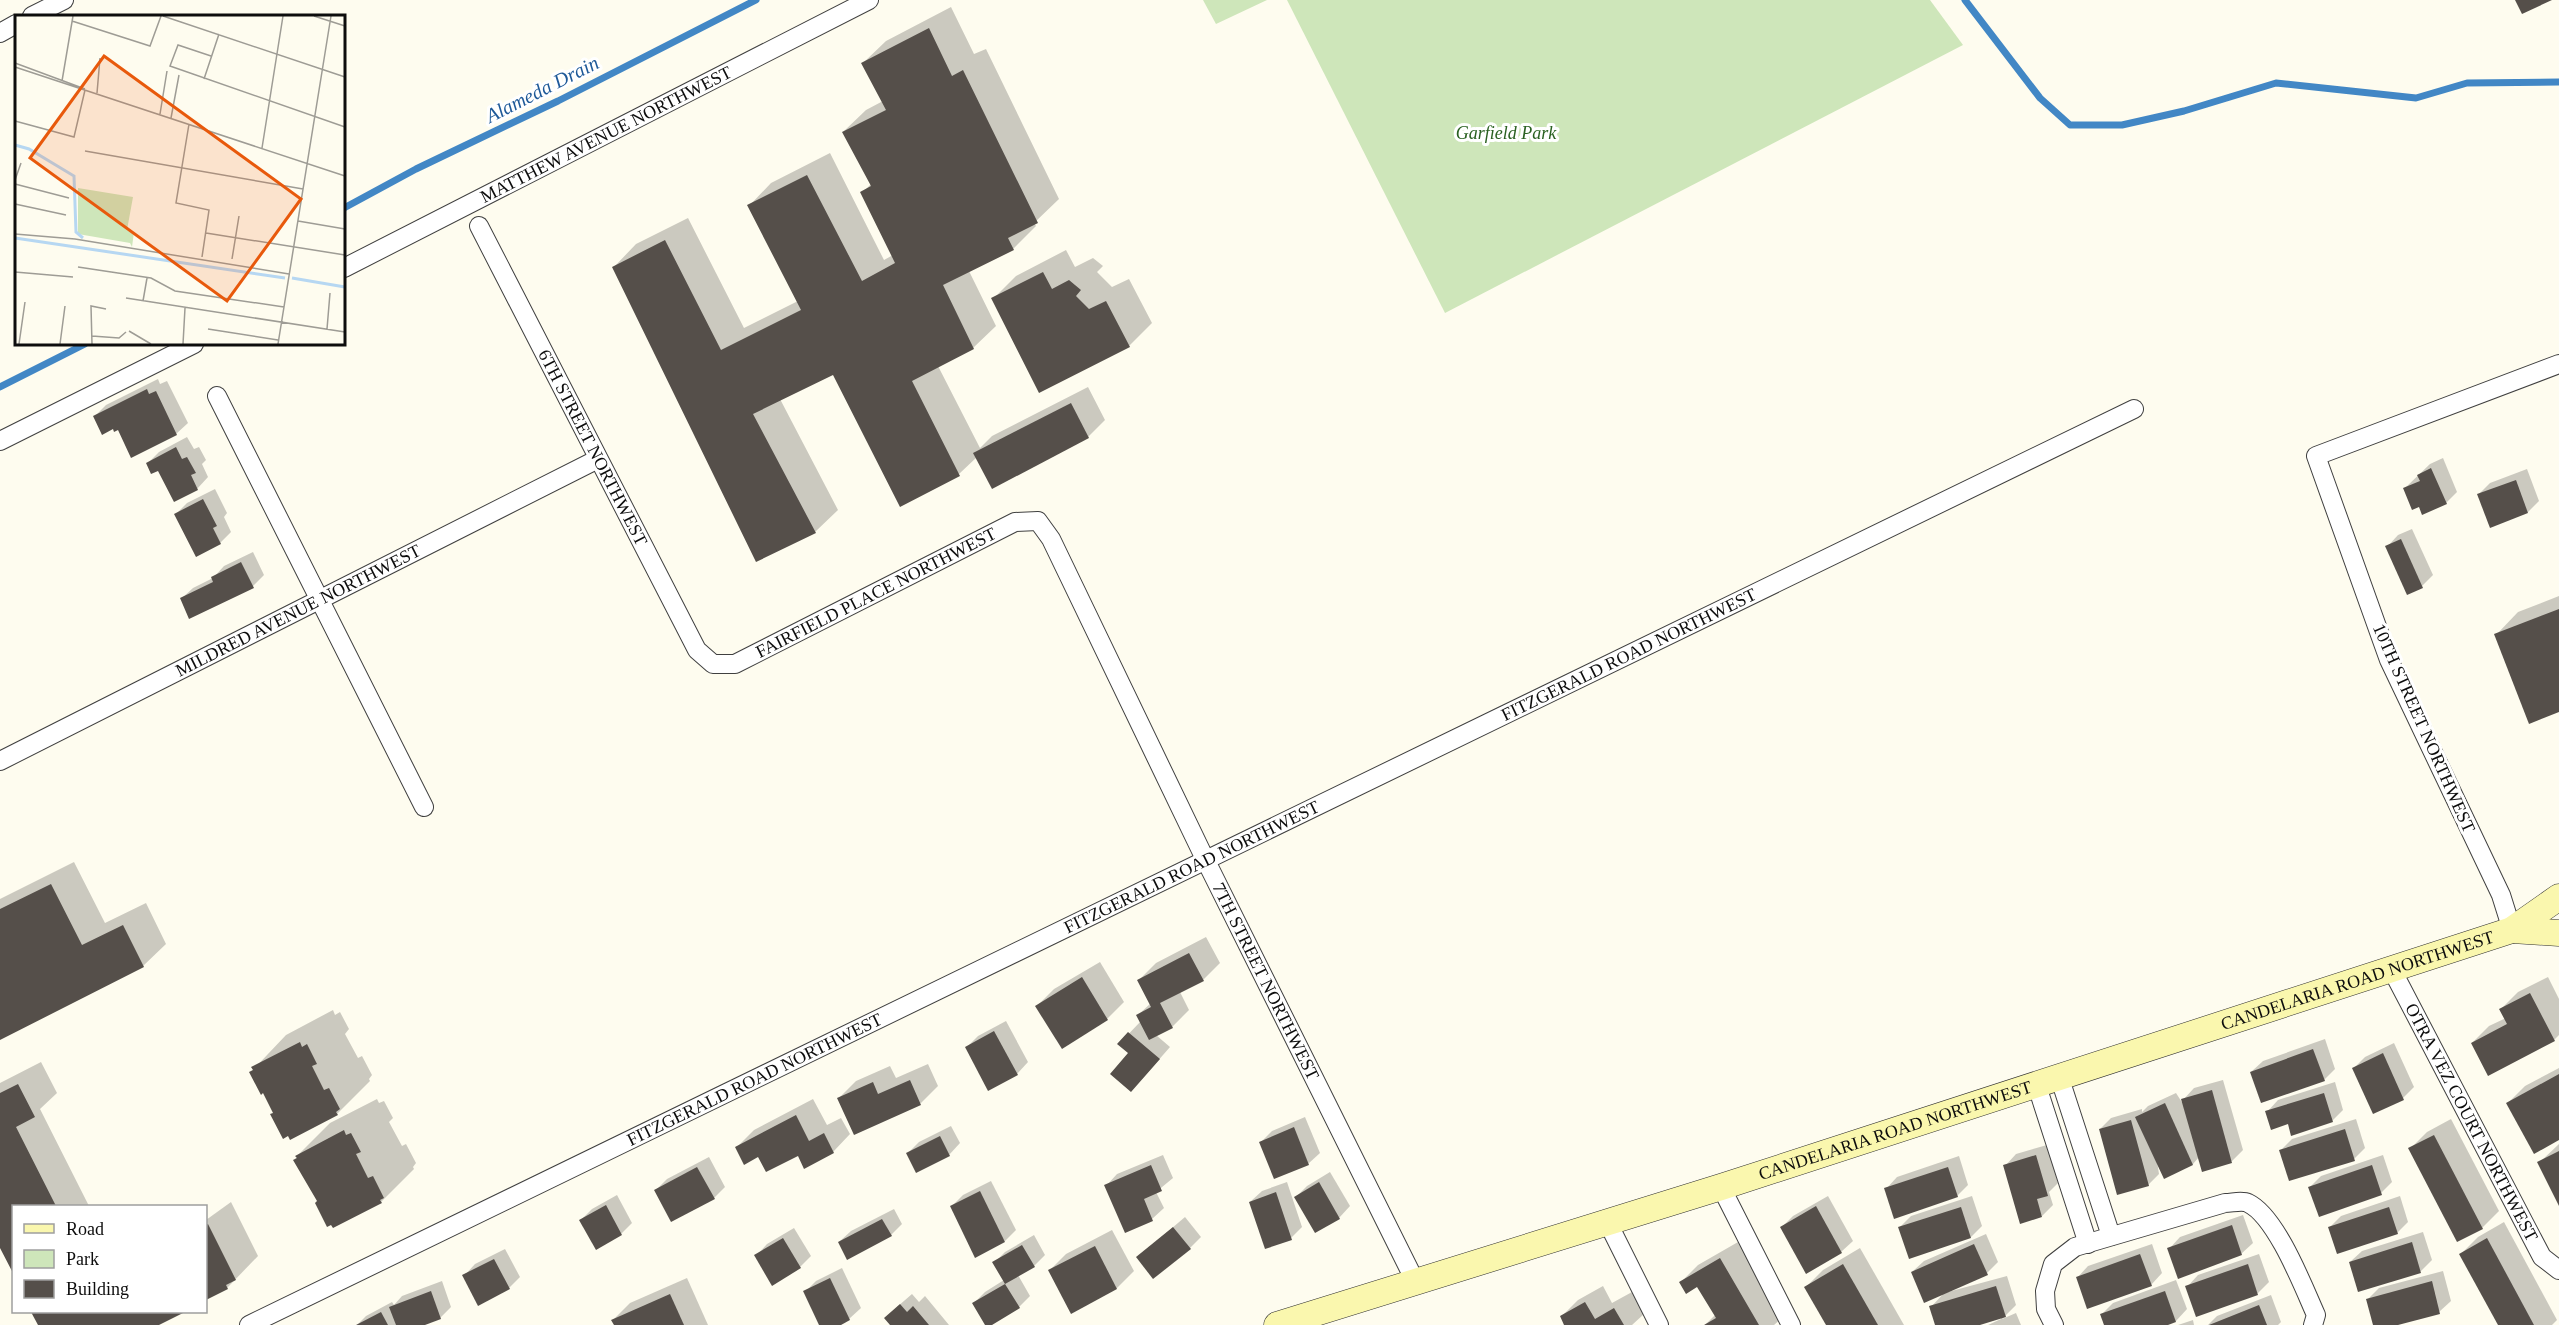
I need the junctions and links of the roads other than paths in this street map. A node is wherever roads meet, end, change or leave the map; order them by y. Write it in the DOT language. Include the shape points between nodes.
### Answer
graph roads {
  1 [pos="64,0"];
  2 [pos="869,0"];
  3 [pos="34,15"];
  4 [pos="15,25"];
  5 [pos="0,33"];
  6 [pos="479,226"];
  7 [pos="345,267"];
  8 [pos="192,345"];
  9 [pos="2559,364"];
  10 [pos="217,396"];
  11 [pos="2134,409"];
  12 [pos="0,441"];
  13 [pos="598,459"];
  14 [pos="1038,521"];
  15 [pos="319,601"];
  16 [pos="713,664"];
  17 [pos="0,761"];
  18 [pos="424,807"];
  19 [pos="1205,859"];
  20 [pos="2559,897"];
  21 [pos="2512,930"];
  22 [pos="2559,933"];
  23 [pos="2391,968"];
  24 [pos="2048,1080"];
  25 [pos="1720,1186"];
  26 [pos="1607,1221"];
  27 [pos="2111,1236"];
  28 [pos="2088,1244"];
  29 [pos="2559,1270"];
  30 [pos="1415,1281"];
  31 [pos="249,1325"];
  32 [pos="1277,1325"];
  33 [pos="1659,1325"];
  34 [pos="1791,1325"];
  35 [pos="2054,1325"];
  36 [pos="2313,1325"];
  1 -- 3 [label="street"];
  2 -- 7 [label="street, MATTHEW AVENUE NORTHWEST"];
  4 -- 5 [label="street"];
  6 -- 13 [label="street, 6TH STREET NORTHWEST"];
  8 -- 12 [label="street"];
  9 -- 21 [label="street, 10TH STREET NORTHWEST" via="2316,456 2389,660 2500,895"];
  10 -- 15 [label="street"];
  11 -- 19 [label="street, FITZGERALD ROAD NORTHWEST"];
  13 -- 15 [label="street, MILDRED AVENUE NORTHWEST"];
  13 -- 16 [label="street, 6TH STREET NORTHWEST" via="697,650"];
  14 -- 16 [label="street, FAIRFIELD PLACE NORTHWEST" via="1015,522 735,664"];
  14 -- 19 [label="street, 7TH STREET NORTHWEST" via="1051,539"];
  15 -- 17 [label="street, MILDRED AVENUE NORTHWEST"];
  15 -- 18 [label="street"];
  19 -- 30 [label="street, 7TH STREET NORTHWEST"];
  19 -- 31 [label="street, FITZGERALD ROAD NORTHWEST"];
  20 -- 21 [label="main road, CANDELARIA ROAD NORTHWEST"];
  21 -- 22 [label="main road, CANDELARIA ROAD NORTHWEST"];
  21 -- 23 [label="main road, CANDELARIA ROAD NORTHWEST"];
  23 -- 24 [label="main road, CANDELARIA ROAD NORTHWEST"];
  23 -- 29 [label="street, OTRA VEZ COURT NORTHWEST" via="2542,1257"];
  24 -- 25 [label="main road, CANDELARIA ROAD NORTHWEST"];
  24 -- 27 [label="street"];
  24 -- 28 [label="street"];
  25 -- 26 [label="main road, CANDELARIA ROAD NORTHWEST"];
  25 -- 34 [label="street"];
  26 -- 30 [label="main road, CANDELARIA ROAD NORTHWEST"];
  26 -- 33 [label="street"];
  27 -- 28 [label="street"];
  27 -- 36 [label="street" via="2225,1203 2246,1202 2274,1227 2316,1315"];
  28 -- 35 [label="street" via="2075,1247 2053,1264 2045,1291 2046,1309"];
  30 -- 32 [label="main road, CANDELARIA ROAD NORTHWEST"];
}
